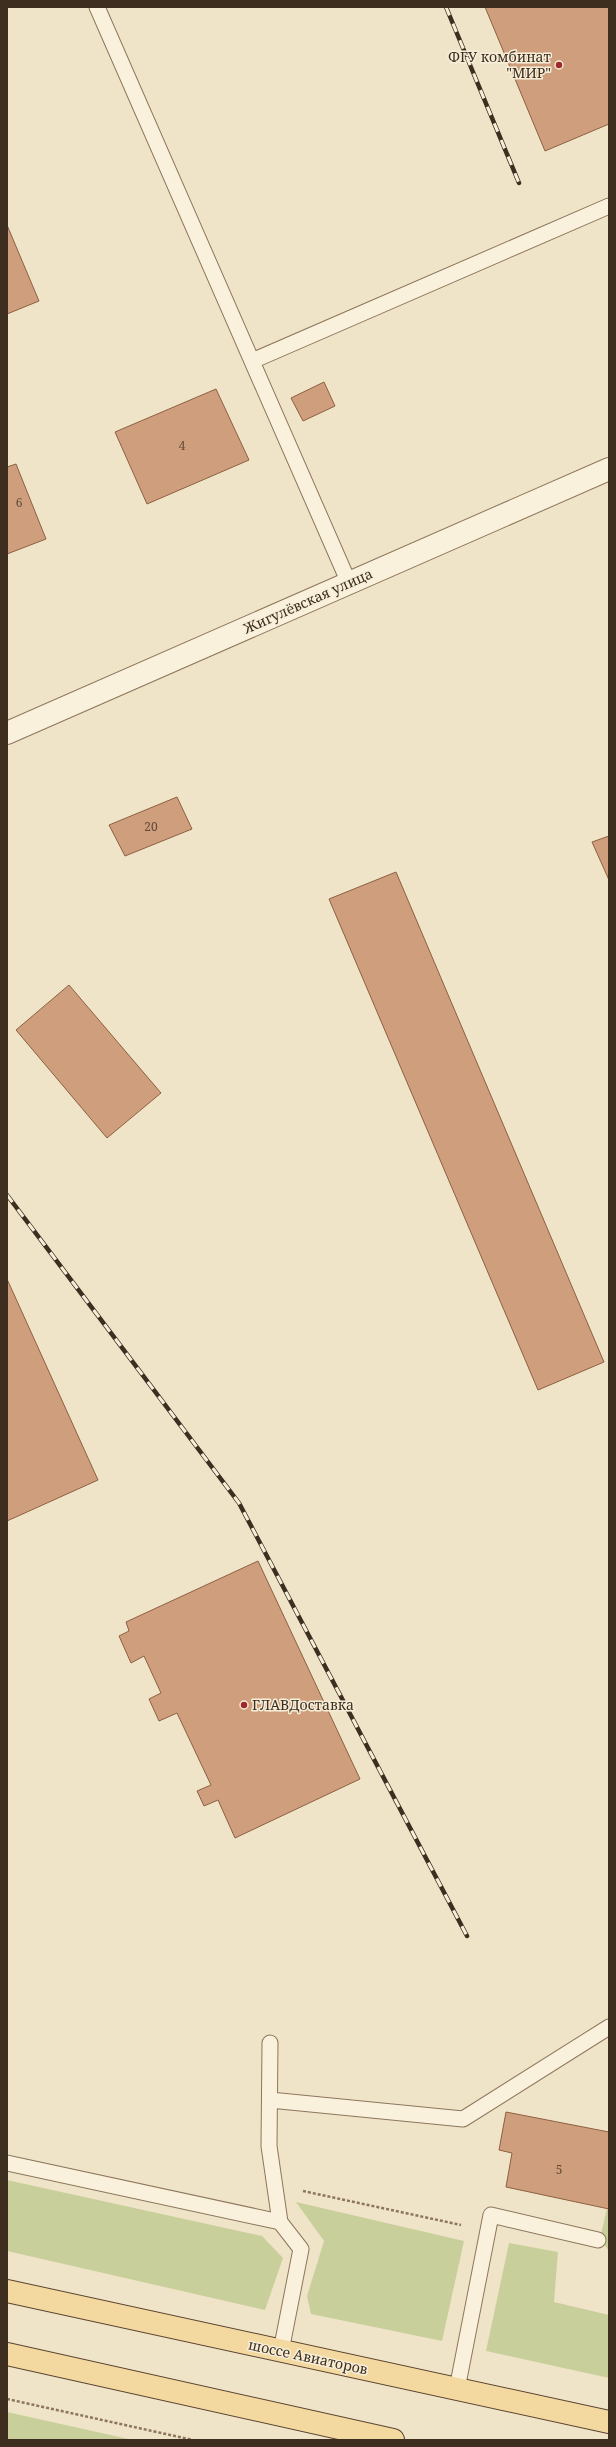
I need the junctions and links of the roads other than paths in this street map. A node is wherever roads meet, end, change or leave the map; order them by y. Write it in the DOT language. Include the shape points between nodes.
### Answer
graph roads {
  1 [pos="97,7"];
  2 [pos="609,206"];
  3 [pos="252,361"];
  4 [pos="609,469"];
  5 [pos="349,583"];
  6 [pos="7,733"];
  7 [pos="609,2027"];
  8 [pos="270,2043"];
  9 [pos="270,2100"];
  10 [pos="7,2163"];
  11 [pos="280,2222"];
  12 [pos="598,2240"];
  13 [pos="7,2291"];
  14 [pos="281,2351"];
  15 [pos="7,2354"];
  16 [pos="457,2389"];
  17 [pos="609,2422"];
  18 [pos="393,2440"];
  1 -- 3 [label="lane"];
  2 -- 3 [label="lane"];
  3 -- 5 [label="lane"];
  4 -- 5 [label="street, Жигулёвская улица"];
  5 -- 6 [label="street, Жигулёвская улица"];
  7 -- 9 [label="lane" via="462,2119"];
  8 -- 9 [label="lane"];
  9 -- 11 [label="lane" via="269,2146"];
  10 -- 11 [label="lane"];
  11 -- 14 [label="lane" via="301,2249"];
  12 -- 16 [label="lane" via="491,2215"];
  13 -- 14 [label="main road, шоссе Авиаторов"];
  14 -- 16 [label="main road, шоссе Авиаторов"];
  15 -- 18 [label="main road"];
  16 -- 17 [label="main road, шоссе Авиаторов"];
}
